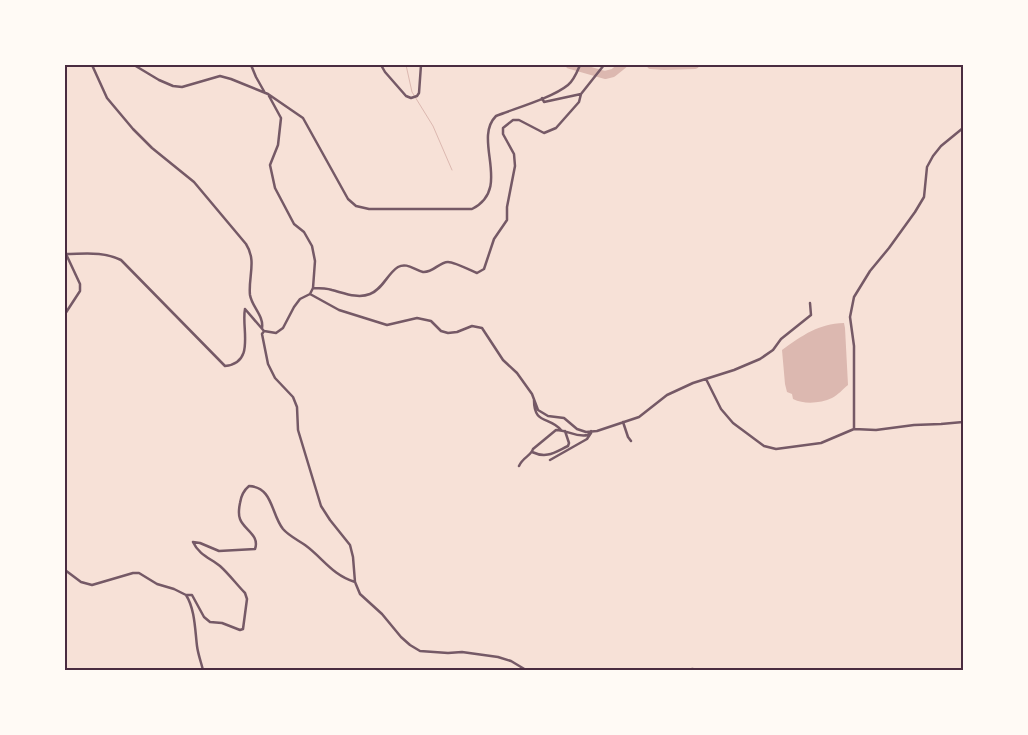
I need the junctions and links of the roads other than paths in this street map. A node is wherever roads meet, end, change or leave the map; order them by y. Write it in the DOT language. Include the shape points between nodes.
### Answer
graph roads {
  1 [pos="92,65"];
  2 [pos="134,65"];
  3 [pos="252,65"];
  4 [pos="382,65"];
  5 [pos="421,65"];
  6 [pos="580,65"];
  7 [pos="604,65"];
  8 [pos="267,94"];
  9 [pos="581,94"];
  10 [pos="542,98"];
  11 [pos="963,128"];
  12 [pos="65,254"];
  13 [pos="313,288"];
  14 [pos="310,294"];
  15 [pos="810,303"];
  16 [pos="65,314"];
  17 [pos="262,328"];
  18 [pos="264,331"];
  19 [pos="706,378"];
  20 [pos="534,399"];
  21 [pos="623,422"];
  22 [pos="963,422"];
  23 [pos="854,429"];
  24 [pos="561,430"];
  25 [pos="565,431"];
  26 [pos="591,431"];
  27 [pos="631,441"];
  28 [pos="532,452"];
  29 [pos="550,460"];
  30 [pos="519,466"];
  31 [pos="65,570"];
  32 [pos="354,582"];
  33 [pos="186,595"];
  34 [pos="203,670"];
  35 [pos="526,670"];
  36 [pos="683,670"];
  37 [pos="694,670"];
  1 -- 17 [label="street" via="107,98 133,129 194,182 250,251 250,295 263,322"];
  2 -- 8 [label="street" via="173,86 182,87 218,76"];
  3 -- 8 [label="street"];
  4 -- 5 [label="street" via="411,98 419,93"];
  6 -- 10 [label="street" via="570,84"];
  7 -- 9 [label="street"];
  8 -- 10 [label="street" via="304,118 348,199 356,206 370,209 472,209 481,204 490,191 488,130 491,122 496,116"];
  8 -- 13 [label="street" via="281,118 278,145 270,171 294,224 304,232 312,246"];
  9 -- 10 [label="street" via="544,102"];
  9 -- 13 [label="street" via="574,108 548,132 519,120 503,128 502,134 514,154 515,166 507,220 494,239 484,269 477,273 449,262 424,272 406,265 399,266 382,286 361,296"];
  11 -- 23 [label="street" via="933,156 927,167 924,197 854,297 850,317 854,346"];
  12 -- 16 [label="street" via="80,284 80,291"];
  12 -- 17 [label="street" via="100,253 121,260 225,366 240,360 242,355 245,309"];
  13 -- 14 [label="street"];
  14 -- 18 [label="street" via="300,299 283,328 276,333"];
  14 -- 20 [label="street" via="339,310 387,325 417,318 431,321 448,333 472,326 482,328"];
  15 -- 19 [label="street" via="811,315 781,339 773,350 734,370"];
  17 -- 18 [label="street"];
  18 -- 32 [label="street" via="263,344 268,364 297,407 298,430 321,506 350,545"];
  19 -- 21 [label="street" via="667,395 639,417"];
  19 -- 23 [label="street" via="721,409 733,423 764,446 776,449 821,443"];
  20 -- 24 [label="street" via="538,417"];
  20 -- 26 [label="street" via="538,410 548,416 564,418 577,429"];
  21 -- 26 [label="street"];
  21 -- 27 [label="street"];
  22 -- 23 [label="street"];
  24 -- 25 [label="street"];
  24 -- 28 [label="street" via="549,435"];
  25 -- 26 [label="street" via="577,437"];
  25 -- 28 [label="street" via="568,446 547,456"];
  26 -- 29 [label="street" via="587,440"];
  28 -- 30 [label="street" via="522,459"];
  31 -- 33 [label="street" via="81,582 92,584 139,573"];
  32 -- 33 [label="street" via="337,575 284,530 270,500 260,488 248,486 241,495 239,512 242,523 255,537 255,549 218,551 193,542 199,552 219,566 245,593 243,629 210,622 192,595"];
  32 -- 35 [label="street" via="365,600 420,651 498,656"];
  33 -- 34 [label="street"];
  36 -- 37 [label="street"];
}
